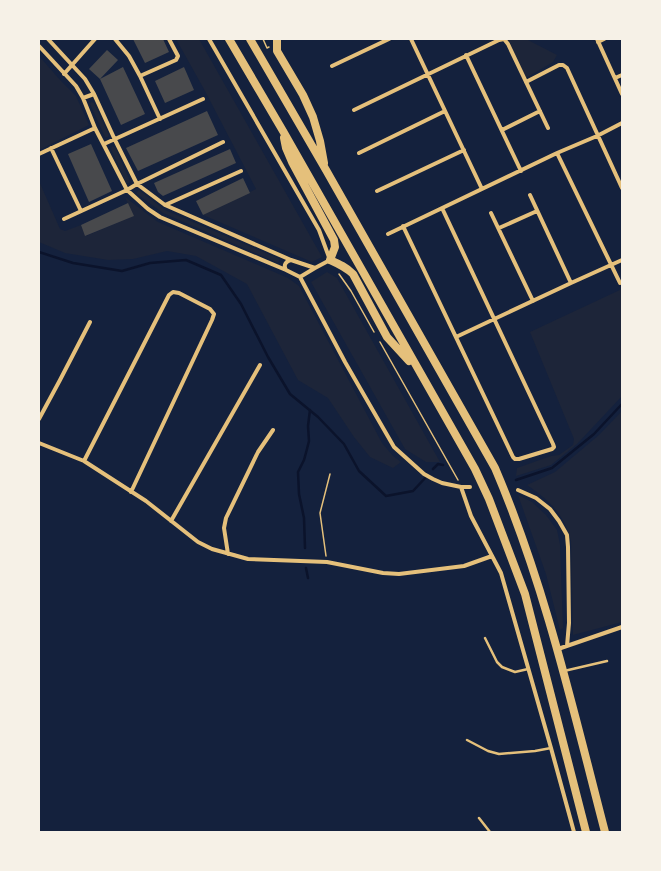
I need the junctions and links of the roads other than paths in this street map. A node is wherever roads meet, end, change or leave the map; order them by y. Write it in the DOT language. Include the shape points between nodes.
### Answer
graph roads {
  1 [pos="48,39"];
  2 [pos="95,39"];
  3 [pos="115,39"];
  4 [pos="169,39"];
  5 [pos="209,39"];
  6 [pos="229,39"];
  7 [pos="250,39"];
  8 [pos="277,39"];
  9 [pos="389,39"];
  10 [pos="418,39"];
  11 [pos="504,39"];
  12 [pos="604,39"];
  13 [pos="411,40"];
  14 [pos="597,40"];
  15 [pos="39,46"];
  16 [pos="466,55"];
  17 [pos="72,65"];
  18 [pos="332,66"];
  19 [pos="64,74"];
  20 [pos="428,74"];
  21 [pos="622,75"];
  22 [pos="140,76"];
  23 [pos="615,78"];
  24 [pos="526,82"];
  25 [pos="94,94"];
  26 [pos="622,94"];
  27 [pos="83,98"];
  28 [pos="203,99"];
  29 [pos="354,110"];
  30 [pos="445,111"];
  31 [pos="540,111"];
  32 [pos="160,119"];
  33 [pos="622,123"];
  34 [pos="95,128"];
  35 [pos="548,128"];
  36 [pos="502,130"];
  37 [pos="283,131"];
  38 [pos="597,136"];
  39 [pos="115,140"];
  40 [pos="223,142"];
  41 [pos="104,144"];
  42 [pos="51,148"];
  43 [pos="464,150"];
  44 [pos="359,153"];
  45 [pos="558,153"];
  46 [pos="39,154"];
  47 [pos="326,170"];
  48 [pos="241,171"];
  49 [pos="521,171"];
  50 [pos="137,184"];
  51 [pos="622,188"];
  52 [pos="482,189"];
  53 [pos="126,190"];
  54 [pos="377,191"];
  55 [pos="530,195"];
  56 [pos="165,205"];
  57 [pos="442,208"];
  58 [pos="537,210"];
  59 [pos="81,211"];
  60 [pos="491,213"];
  61 [pos="64,219"];
  62 [pos="403,226"];
  63 [pos="499,228"];
  64 [pos="388,234"];
  65 [pos="290,260"];
  66 [pos="330,260"];
  67 [pos="622,260"];
  68 [pos="611,265"];
  69 [pos="315,268"];
  70 [pos="286,270"];
  71 [pos="300,277"];
  72 [pos="571,283"];
  73 [pos="620,283"];
  74 [pos="534,301"];
  75 [pos="495,319"];
  76 [pos="90,322"];
  77 [pos="456,338"];
  78 [pos="260,365"];
  79 [pos="420,372"];
  80 [pos="39,419"];
  81 [pos="273,430"];
  82 [pos="39,443"];
  83 [pos="84,461"];
  84 [pos="461,487"];
  85 [pos="470,487"];
  86 [pos="518,490"];
  87 [pos="131,492"];
  88 [pos="171,521"];
  89 [pos="228,554"];
  90 [pos="492,556"];
  91 [pos="622,627"];
  92 [pos="485,638"];
  93 [pos="567,646"];
  94 [pos="558,649"];
  95 [pos="607,661"];
  96 [pos="528,669"];
  97 [pos="563,671"];
  98 [pos="467,740"];
  99 [pos="551,748"];
  100 [pos="480,818"];
  101 [pos="490,832"];
  102 [pos="574,832"];
  103 [pos="586,832"];
  104 [pos="605,832"];
  1 -- 17 [label="street"];
  2 -- 17 [label="street"];
  3 -- 22 [label="street" via="129,56"];
  4 -- 22 [label="street" via="178,56 176,60"];
  5 -- 66 [label="street" via="319,230"];
  6 -- 37 [label="highway"];
  7 -- 47 [label="highway"];
  8 -- 47 [label="highway" via="277,51 313,117"];
  9 -- 18 [label="street"];
  10 -- 13 [label="street"];
  11 -- 16 [label="street"];
  11 -- 24 [label="street"];
  12 -- 14 [label="street"];
  13 -- 20 [label="street"];
  14 -- 23 [label="street"];
  15 -- 19 [label="street"];
  16 -- 20 [label="street"];
  16 -- 36 [label="street"];
  17 -- 19 [label="street"];
  17 -- 25 [label="street"];
  19 -- 27 [label="street"];
  20 -- 29 [label="street"];
  20 -- 30 [label="street"];
  21 -- 23 [label="street"];
  22 -- 32 [label="street"];
  23 -- 26 [label="street"];
  24 -- 31 [label="street"];
  24 -- 38 [label="street" via="559,66 567,68"];
  25 -- 27 [label="street"];
  25 -- 39 [label="street"];
  27 -- 34 [label="street"];
  28 -- 32 [label="street"];
  30 -- 43 [label="street"];
  30 -- 44 [label="street"];
  31 -- 35 [label="street"];
  31 -- 36 [label="street"];
  32 -- 39 [label="street"];
  33 -- 38 [label="street"];
  34 -- 41 [label="street"];
  34 -- 42 [label="street"];
  36 -- 49 [label="street"];
  37 -- 66 [label="highway" via="289,155 334,240 336,247"];
  37 -- 79 [label="highway"];
  38 -- 45 [label="street"];
  38 -- 51 [label="street"];
  39 -- 41 [label="street"];
  39 -- 50 [label="street"];
  40 -- 50 [label="street"];
  41 -- 53 [label="street"];
  42 -- 46 [label="street"];
  42 -- 59 [label="street"];
  43 -- 52 [label="street"];
  43 -- 54 [label="street"];
  45 -- 49 [label="street"];
  45 -- 68 [label="street"];
  47 -- 94 [label="highway" via="495,468 540,588"];
  48 -- 56 [label="street"];
  49 -- 52 [label="street"];
  50 -- 53 [label="street"];
  50 -- 56 [label="street"];
  52 -- 57 [label="street"];
  53 -- 59 [label="street"];
  53 -- 70 [label="street" via="160,217"];
  55 -- 58 [label="street"];
  56 -- 65 [label="street"];
  57 -- 62 [label="street"];
  57 -- 75 [label="street"];
  58 -- 63 [label="street"];
  58 -- 72 [label="street"];
  59 -- 61 [label="street"];
  60 -- 63 [label="street"];
  62 -- 64 [label="street"];
  62 -- 77 [label="street"];
  63 -- 74 [label="street"];
  65 -- 69 [label="street"];
  65 -- 70 [label="street" via="285,264"];
  66 -- 69 [label="street"];
  66 -- 79 [label="highway" via="353,274 388,337"];
  67 -- 68 [label="street"];
  68 -- 72 [label="street"];
  68 -- 73 [label="street"];
  69 -- 71 [label="street"];
  70 -- 71 [label="street"];
  71 -- 84 [label="street" via="394,447 424,474 442,483"];
  72 -- 74 [label="street"];
  74 -- 75 [label="street"];
  75 -- 77 [label="street"];
  75 -- 77 [label="street" via="554,444 552,449 519,459 513,457"];
  76 -- 80 [label="street"];
  78 -- 88 [label="street"];
  79 -- 103 [label="highway" via="475,469 525,594"];
  81 -- 89 [label="street" via="258,452 226,518 224,528"];
  82 -- 83 [label="street"];
  83 -- 87 [label="street"];
  83 -- 87 [label="street" via="168,294 179,293 210,309 214,314 212,320"];
  84 -- 85 [label="street"];
  84 -- 90 [label="street" via="471,516"];
  86 -- 93 [label="street" via="536,498 550,509 567,535"];
  87 -- 88 [label="street"];
  88 -- 89 [label="street" via="198,542"];
  89 -- 90 [label="street" via="248,559 327,562 399,574 464,566"];
  90 -- 96 [label="street" via="501,573"];
  91 -- 93 [label="street"];
  92 -- 96 [label="lane" via="502,667 515,672"];
  93 -- 94 [label="street"];
  94 -- 97 [label="highway"];
  95 -- 97 [label="lane"];
  96 -- 99 [label="street"];
  97 -- 104 [label="highway"];
  98 -- 99 [label="lane" via="499,754"];
  99 -- 102 [label="street"];
  100 -- 101 [label="lane"];
}
